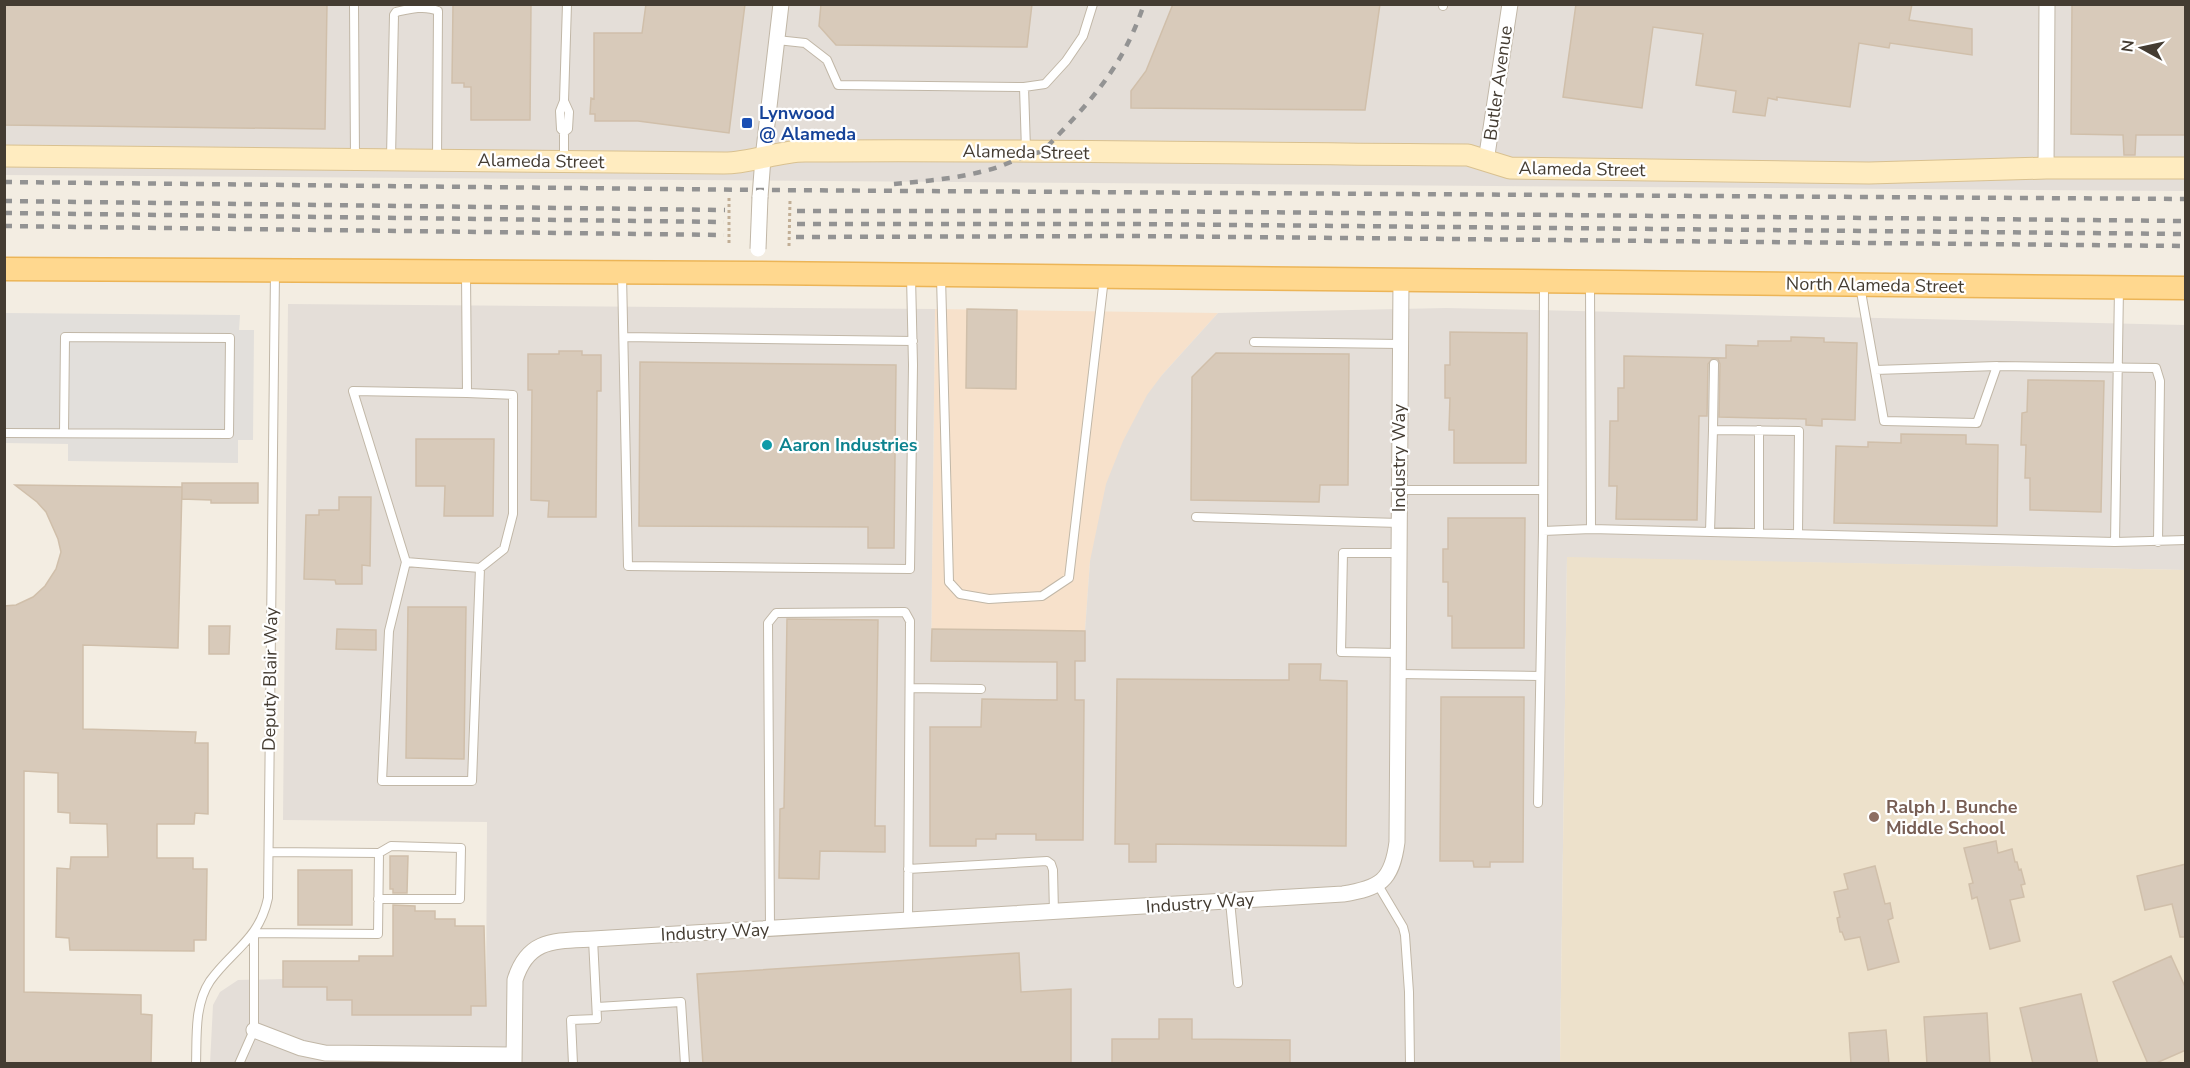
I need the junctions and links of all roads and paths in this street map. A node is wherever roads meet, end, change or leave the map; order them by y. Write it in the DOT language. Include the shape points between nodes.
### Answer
graph roads {
  1 [pos="354,4"];
  2 [pos="567,4"];
  3 [pos="782,4"];
  4 [pos="1093,4"];
  5 [pos="1509,4"];
  6 [pos="2047,4"];
  7 [pos="777,40"];
  8 [pos="1024,87"];
  9 [pos="1026,152"];
  10 [pos="4,156"];
  11 [pos="763,158"];
  12 [pos="356,160"];
  13 [pos="391,160"];
  14 [pos="437,160"];
  15 [pos="1486,161"];
  16 [pos="564,162"];
  17 [pos="2046,168"];
  18 [pos="2186,168"];
  19 [pos="729,198"];
  20 [pos="790,201"];
  21 [pos="729,246"];
  22 [pos="789,246"];
  23 [pos="4,269"];
  24 [pos="275,271"];
  25 [pos="466,272"];
  26 [pos="622,273"];
  27 [pos="758,273"];
  28 [pos="911,275"];
  29 [pos="941,275"];
  30 [pos="1104,277"];
  31 [pos="1401,280"];
  32 [pos="1554,282"];
  33 [pos="1590,282"];
  34 [pos="1860,285"];
  35 [pos="2119,287"];
  36 [pos="2186,288"];
  37 [pos="624,337"];
  38 [pos="913,341"];
  39 [pos="1254,342"];
  40 [pos="1400,344"];
  41 [pos="1714,364"];
  42 [pos="1997,366"];
  43 [pos="2116,367"];
  44 [pos="1875,370"];
  45 [pos="467,393"];
  46 [pos="1713,430"];
  47 [pos="1759,430"];
  48 [pos="4,433"];
  49 [pos="64,433"];
  50 [pos="1399,490"];
  51 [pos="1542,490"];
  52 [pos="1196,517"];
  53 [pos="1399,523"];
  54 [pos="1591,528"];
  55 [pos="1542,531"];
  56 [pos="1710,532"];
  57 [pos="1759,533"];
  58 [pos="1798,534"];
  59 [pos="2186,540"];
  60 [pos="2115,542"];
  61 [pos="2158,542"];
  62 [pos="1399,553"];
  63 [pos="405,562"];
  64 [pos="480,568"];
  65 [pos="1398,653"];
  66 [pos="1398,674"];
  67 [pos="1540,676"];
  68 [pos="910,688"];
  69 [pos="981,689"];
  70 [pos="1539,803"];
  71 [pos="269,852"];
  72 [pos="379,853"];
  73 [pos="908,869"];
  74 [pos="1378,885"];
  75 [pos="378,899"];
  76 [pos="1230,901"];
  77 [pos="1054,913"];
  78 [pos="908,921"];
  79 [pos="770,929"];
  80 [pos="254,933"];
  81 [pos="593,939"];
  82 [pos="1238,983"];
  83 [pos="597,1007"];
  84 [pos="254,1030"];
  85 [pos="514,1059"];
  86 [pos="196,1064"];
  87 [pos="239,1064"];
  88 [pos="573,1064"];
  89 [pos="685,1064"];
  90 [pos="1410,1064"];
  1 -- 12 [label="lane"];
  2 -- 16 [label="lane" via="564,101 569,112"];
  3 -- 7 [label="street"];
  4 -- 8 [label="lane" via="1083,36 1066,60 1044,84"];
  5 -- 15 [label="street, Butler Avenue"];
  6 -- 17 [label="street"];
  7 -- 8 [label="lane" via="806,43 827,60 838,85"];
  7 -- 11 [label="street"];
  8 -- 9 [label="lane"];
  9 -- 11 [label="street, Alameda Street" via="801,151"];
  9 -- 15 [label="street, Alameda Street" via="1468,155"];
  10 -- 12 [label="street, Alameda Street"];
  11 -- 16 [label="street, Alameda Street" via="729,163"];
  11 -- 27 [label="street, bridge"];
  12 -- 13 [label="street, Alameda Street"];
  13 -- 14 [label="street, Alameda Street"];
  13 -- 14 [label="lane" via="394,15 411,8 438,11"];
  14 -- 16 [label="street, Alameda Street"];
  15 -- 17 [label="street, Alameda Street" via="1510,168 1845,173"];
  17 -- 18 [label="street"];
  19 -- 21 [label="path"];
  20 -- 22 [label="path"];
  23 -- 24 [label="main road"];
  24 -- 25 [label="main road"];
  24 -- 71 [label="lane, Deputy Blair Way"];
  25 -- 26 [label="main road"];
  25 -- 45 [label="lane"];
  26 -- 27 [label="main road"];
  26 -- 37 [label="lane"];
  27 -- 28 [label="main road"];
  28 -- 29 [label="main road"];
  28 -- 38 [label="lane"];
  29 -- 30 [label="main road"];
  29 -- 30 [label="lane" via="949,582 960,594 989,599 1042,596 1069,578"];
  30 -- 31 [label="main road"];
  31 -- 32 [label="main road"];
  31 -- 40 [label="street, Industry Way"];
  32 -- 33 [label="main road, North Alameda Street"];
  32 -- 51 [label="lane"];
  33 -- 34 [label="main road, North Alameda Street"];
  33 -- 54 [label="lane"];
  34 -- 35 [label="main road, North Alameda Street"];
  34 -- 44 [label="lane"];
  35 -- 36 [label="main road, North Alameda Street"];
  35 -- 43 [label="lane"];
  37 -- 38 [label="lane"];
  37 -- 38 [label="lane" via="628,566 910,569"];
  39 -- 40 [label="lane"];
  40 -- 50 [label="street, Industry Way"];
  41 -- 46 [label="lane"];
  42 -- 43 [label="lane"];
  42 -- 44 [label="lane"];
  42 -- 44 [label="lane" via="1977,423 1884,422"];
  43 -- 60 [label="lane"];
  43 -- 61 [label="lane" via="2156,368 2158,372"];
  45 -- 63 [label="lane" via="353,391"];
  45 -- 64 [label="lane" via="513,395 513,514 504,549"];
  46 -- 47 [label="lane"];
  46 -- 56 [label="lane"];
  47 -- 57 [label="lane"];
  47 -- 58 [label="lane" via="1799,431"];
  48 -- 49 [label="lane"];
  49 -- 49 [label="lane" via="229,434 230,338 65,337"];
  50 -- 51 [label="lane"];
  50 -- 53 [label="street, Industry Way"];
  51 -- 55 [label="lane"];
  52 -- 53 [label="lane"];
  53 -- 62 [label="street, Industry Way"];
  54 -- 55 [label="lane"];
  54 -- 56 [label="lane"];
  55 -- 67 [label="lane"];
  56 -- 57 [label="lane"];
  57 -- 58 [label="lane"];
  58 -- 60 [label="lane"];
  59 -- 61 [label="lane"];
  60 -- 61 [label="lane"];
  62 -- 65 [label="street, Industry Way"];
  62 -- 65 [label="lane" via="1343,553 1341,652"];
  63 -- 64 [label="lane"];
  63 -- 64 [label="lane" via="389,631 382,781 472,781"];
  65 -- 66 [label="street, Industry Way"];
  66 -- 67 [label="lane"];
  66 -- 74 [label="street, Industry Way" via="1397,842 1388,873"];
  67 -- 70 [label="lane"];
  68 -- 69 [label="lane"];
  68 -- 73 [label="lane"];
  68 -- 79 [label="lane" via="910,621 905,612 776,613 768,623"];
  71 -- 72 [label="lane"];
  71 -- 80 [label="lane, Deputy Blair Way" via="268,898 262,922"];
  72 -- 75 [label="lane"];
  72 -- 75 [label="lane" via="391,846 461,848 460,899"];
  73 -- 77 [label="lane" via="1047,861 1053,870"];
  73 -- 78 [label="lane"];
  74 -- 76 [label="street, Industry Way" via="1343,894"];
  74 -- 90 [label="lane" via="1405,934"];
  75 -- 80 [label="lane" via="378,934"];
  76 -- 77 [label="street, Industry Way"];
  76 -- 82 [label="lane"];
  77 -- 78 [label="street, Industry Way"];
  78 -- 79 [label="street, Industry Way"];
  79 -- 81 [label="street, Industry Way"];
  80 -- 84 [label="lane"];
  80 -- 86 [label="lane, Deputy Blair Way" via="203,994 197,1023"];
  81 -- 83 [label="lane"];
  81 -- 85 [label="street, Industry Way" via="548,943 535,948 523,961 515,980"];
  83 -- 88 [label="lane" via="597,1019 571,1020"];
  83 -- 89 [label="lane" via="681,1002"];
  84 -- 85 [label="street" via="325,1053"];
  84 -- 87 [label="lane"];
}
